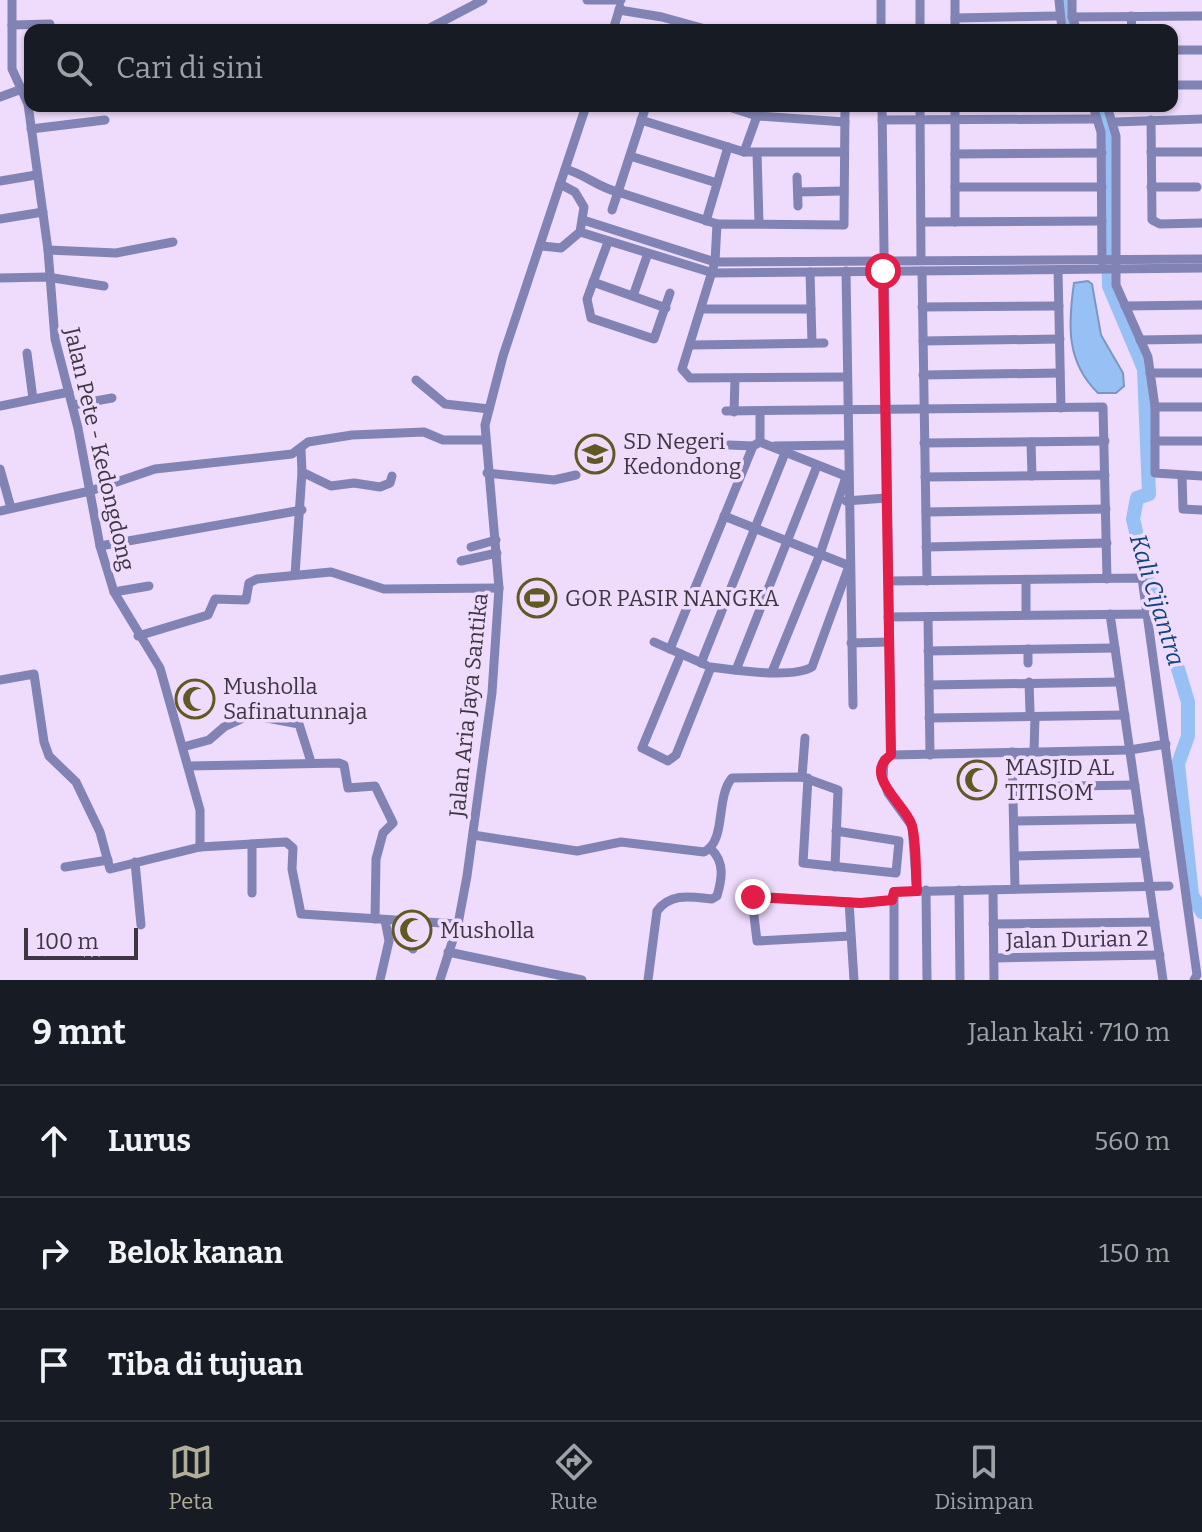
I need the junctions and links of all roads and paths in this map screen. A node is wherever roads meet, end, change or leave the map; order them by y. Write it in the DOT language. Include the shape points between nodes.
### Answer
graph roads {
  1 [pos="12,0"];
  2 [pos="483,0"];
  3 [pos="587,0"];
  4 [pos="881,0"];
  5 [pos="920,0"];
  6 [pos="955,0"];
  7 [pos="1059,0"];
  8 [pos="1072,0"];
  9 [pos="621,3"];
  10 [pos="1058,16"];
  11 [pos="1131,16"];
  12 [pos="1202,16"];
  13 [pos="1072,17"];
  14 [pos="0,18"];
  15 [pos="955,18"];
  16 [pos="12,22"];
  17 [pos="50,24"];
  18 [pos="437,24"];
  19 [pos="615,24"];
  20 [pos="687,24"];
  21 [pos="881,24"];
  22 [pos="920,24"];
  23 [pos="955,24"];
  24 [pos="1060,24"];
  25 [pos="1075,24"];
  26 [pos="1132,24"];
  27 [pos="1178,50"];
  28 [pos="1202,50"];
  29 [pos="24,83"];
  30 [pos="1178,85"];
  31 [pos="1202,85"];
  32 [pos="24,88"];
  33 [pos="0,97"];
  34 [pos="29,112"];
  35 [pos="584,112"];
  36 [pos="644,112"];
  37 [pos="745,112"];
  38 [pos="800,112"];
  39 [pos="845,112"];
  40 [pos="882,112"];
  41 [pos="920,112"];
  42 [pos="955,112"];
  43 [pos="1095,112"];
  44 [pos="1110,112"];
  45 [pos="1132,112"];
  46 [pos="757,116"];
  47 [pos="800,117"];
  48 [pos="1097,119"];
  49 [pos="1202,119"];
  50 [pos="105,120"];
  51 [pos="641,120"];
  52 [pos="882,120"];
  53 [pos="921,120"];
  54 [pos="955,120"];
  55 [pos="1132,120"];
  56 [pos="1151,120"];
  57 [pos="845,122"];
  58 [pos="1114,122"];
  59 [pos="31,129"];
  60 [pos="728,147"];
  61 [pos="744,152"];
  62 [pos="844,152"];
  63 [pos="1151,152"];
  64 [pos="1202,152"];
  65 [pos="757,153"];
  66 [pos="1102,153"];
  67 [pos="955,154"];
  68 [pos="630,156"];
  69 [pos="565,169"];
  70 [pos="36,175"];
  71 [pos="797,177"];
  72 [pos="0,181"];
  73 [pos="717,183"];
  74 [pos="560,184"];
  75 [pos="955,187"];
  76 [pos="1102,187"];
  77 [pos="1151,187"];
  78 [pos="1197,187"];
  79 [pos="844,191"];
  80 [pos="618,192"];
  81 [pos="798,192"];
  82 [pos="798,206"];
  83 [pos="612,210"];
  84 [pos="43,212"];
  85 [pos="0,219"];
  86 [pos="583,220"];
  87 [pos="706,221"];
  88 [pos="1102,221"];
  89 [pos="921,222"];
  90 [pos="955,222"];
  91 [pos="759,223"];
  92 [pos="1202,223"];
  93 [pos="717,224"];
  94 [pos="844,225"];
  95 [pos="580,232"];
  96 [pos="844,237"];
  97 [pos="173,242"];
  98 [pos="608,242"];
  99 [pos="542,246"];
  100 [pos="48,250"];
  101 [pos="647,256"];
  102 [pos="1202,259"];
  103 [pos="1109,264"];
  104 [pos="882,266"];
  105 [pos="921,266"];
  106 [pos="714,268"];
  107 [pos="1202,268"];
  108 [pos="1058,270"];
  109 [pos="846,271"];
  110 [pos="810,272"];
  111 [pos="47,277"];
  112 [pos="0,278"];
  113 [pos="593,282"];
  114 [pos="104,286"];
  115 [pos="670,293"];
  116 [pos="633,296"];
  117 [pos="1202,305"];
  118 [pos="1059,306"];
  119 [pos="1125,306"];
  120 [pos="922,307"];
  121 [pos="666,308"];
  122 [pos="701,309"];
  123 [pos="811,309"];
  124 [pos="1060,339"];
  125 [pos="1202,339"];
  126 [pos="1140,340"];
  127 [pos="923,341"];
  128 [pos="812,343"];
  129 [pos="824,343"];
  130 [pos="690,345"];
  131 [pos="27,353"];
  132 [pos="1060,373"];
  133 [pos="1150,373"];
  134 [pos="1202,373"];
  135 [pos="923,375"];
  136 [pos="847,377"];
  137 [pos="735,378"];
  138 [pos="416,380"];
  139 [pos="69,392"];
  140 [pos="112,398"];
  141 [pos="33,399"];
  142 [pos="73,405"];
  143 [pos="0,406"];
  144 [pos="1155,407"];
  145 [pos="1202,407"];
  146 [pos="1061,408"];
  147 [pos="489,409"];
  148 [pos="885,410"];
  149 [pos="924,410"];
  150 [pos="846,411"];
  151 [pos="760,412"];
  152 [pos="485,440"];
  153 [pos="1105,441"];
  154 [pos="1155,441"];
  155 [pos="1202,441"];
  156 [pos="1031,442"];
  157 [pos="924,443"];
  158 [pos="729,445"];
  159 [pos="760,445"];
  160 [pos="847,445"];
  161 [pos="301,450"];
  162 [pos="785,453"];
  163 [pos="817,466"];
  164 [pos="0,469"];
  165 [pos="302,472"];
  166 [pos="487,473"];
  167 [pos="576,475"];
  168 [pos="1105,475"];
  169 [pos="392,476"];
  170 [pos="1032,476"];
  171 [pos="1182,476"];
  172 [pos="1202,476"];
  173 [pos="847,477"];
  174 [pos="925,477"];
  175 [pos="90,491"];
  176 [pos="886,498"];
  177 [pos="843,501"];
  178 [pos="11,508"];
  179 [pos="1106,509"];
  180 [pos="302,510"];
  181 [pos="1202,510"];
  182 [pos="0,511"];
  183 [pos="926,512"];
  184 [pos="724,516"];
  185 [pos="755,528"];
  186 [pos="496,540"];
  187 [pos="787,541"];
  188 [pos="1107,543"];
  189 [pos="100,546"];
  190 [pos="471,547"];
  191 [pos="926,547"];
  192 [pos="497,553"];
  193 [pos="820,554"];
  194 [pos="461,561"];
  195 [pos="849,566"];
  196 [pos="295,575"];
  197 [pos="1107,579"];
  198 [pos="1026,580"];
  199 [pos="888,581"];
  200 [pos="927,581"];
  201 [pos="149,586"];
  202 [pos="499,588"];
  203 [pos="114,592"];
  204 [pos="1026,614"];
  205 [pos="1110,614"];
  206 [pos="1146,614"];
  207 [pos="888,617"];
  208 [pos="928,617"];
  209 [pos="138,636"];
  210 [pos="654,642"];
  211 [pos="889,642"];
  212 [pos="851,643"];
  213 [pos="1115,648"];
  214 [pos="670,649"];
  215 [pos="1028,649"];
  216 [pos="928,651"];
  217 [pos="681,654"];
  218 [pos="1028,663"];
  219 [pos="706,665"];
  220 [pos="736,670"];
  221 [pos="772,672"];
  222 [pos="0,680"];
  223 [pos="1029,682"];
  224 [pos="1120,682"];
  225 [pos="929,685"];
  226 [pos="853,705"];
  227 [pos="1033,714"];
  228 [pos="1125,715"];
  229 [pos="929,718"];
  230 [pos="805,738"];
  231 [pos="1166,744"];
  232 [pos="183,747"];
  233 [pos="1130,750"];
  234 [pos="1012,752"];
  235 [pos="1034,752"];
  236 [pos="891,755"];
  237 [pos="930,755"];
  238 [pos="311,762"];
  239 [pos="188,766"];
  240 [pos="805,777"];
  241 [pos="1135,785"];
  242 [pos="1013,787"];
  243 [pos="1140,819"];
  244 [pos="1014,821"];
  245 [pos="836,831"];
  246 [pos="473,835"];
  247 [pos="252,844"];
  248 [pos="200,847"];
  249 [pos="711,849"];
  250 [pos="1145,853"];
  251 [pos="1015,856"];
  252 [pos="108,860"];
  253 [pos="135,862"];
  254 [pos="65,867"];
  255 [pos="835,867"];
  256 [pos="1169,886"];
  257 [pos="1150,888"];
  258 [pos="1015,889"];
  259 [pos="959,890"];
  260 [pos="993,890"];
  261 [pos="921,891"];
  262 [pos="252,893"];
  263 [pos="892,900"];
  264 [pos="849,902"];
  265 [pos="380,920"];
  266 [pos="402,921"];
  267 [pos="1155,922"];
  268 [pos="458,924"];
  269 [pos="993,924"];
  270 [pos="141,925"];
  271 [pos="850,936"];
  272 [pos="413,949"];
  273 [pos="448,952"];
  274 [pos="1160,955"];
  275 [pos="994,958"];
  276 [pos="380,980"];
  277 [pos="440,980"];
  278 [pos="582,980"];
  279 [pos="648,980"];
  280 [pos="854,980"];
  281 [pos="894,980"];
  282 [pos="927,980"];
  283 [pos="960,980"];
  284 [pos="994,980"];
  285 [pos="1163,980"];
  286 [pos="1194,980"];
  1 -- 16 [label="street, Jalan Pete - Kedongdong"];
  2 -- 18 [label="street"];
  3 -- 9 [label="street"];
  4 -- 21 [label="street"];
  5 -- 22 [label="street"];
  6 -- 15 [label="street"];
  7 -- 10 [label="street"];
  8 -- 13 [label="street"];
  9 -- 19 [label="street"];
  9 -- 20 [label="street"];
  10 -- 15 [label="street"];
  10 -- 24 [label="street"];
  11 -- 12 [label="street"];
  11 -- 13 [label="street"];
  11 -- 26 [label="street"];
  13 -- 25 [label="street"];
  14 -- 16 [label="street"];
  15 -- 23 [label="street"];
  16 -- 17 [label="street"];
  16 -- 29 [label="street, Jalan Pete - Kedongdong" via="12,69"];
  27 -- 28 [label="street"];
  30 -- 31 [label="street"];
  32 -- 33 [label="street"];
  34 -- 59 [label="street, Jalan Pete - Kedongdong"];
  35 -- 69 [label="street, Jalan Aria Jaya Santika"];
  36 -- 51 [label="street"];
  37 -- 46 [label="street"];
  38 -- 47 [label="street"];
  39 -- 57 [label="street"];
  40 -- 52 [label="street"];
  41 -- 53 [label="street"];
  42 -- 54 [label="street"];
  43 -- 48 [label="street"];
  44 -- 58 [label="street"];
  45 -- 55 [label="street"];
  46 -- 47 [label="street"];
  46 -- 61 [label="street"];
  47 -- 57 [label="street"];
  48 -- 54 [label="street"];
  48 -- 66 [label="street"];
  49 -- 56 [label="street"];
  50 -- 59 [label="street"];
  51 -- 60 [label="street"];
  51 -- 68 [label="street"];
  52 -- 53 [label="street"];
  52 -- 104 [label="street"];
  53 -- 54 [label="street"];
  53 -- 89 [label="street"];
  54 -- 67 [label="street"];
  55 -- 56 [label="street"];
  55 -- 58 [label="street"];
  56 -- 63 [label="street"];
  57 -- 62 [label="street"];
  58 -- 103 [label="street"];
  59 -- 70 [label="street, Jalan Pete - Kedongdong"];
  60 -- 61 [label="street"];
  60 -- 73 [label="street"];
  61 -- 65 [label="street"];
  62 -- 65 [label="street"];
  62 -- 79 [label="street"];
  63 -- 64 [label="street"];
  63 -- 77 [label="street"];
  65 -- 91 [label="street"];
  66 -- 67 [label="street"];
  66 -- 76 [label="street"];
  67 -- 75 [label="street"];
  68 -- 73 [label="street"];
  68 -- 80 [label="street"];
  69 -- 74 [label="street, Jalan Aria Jaya Santika"];
  69 -- 80 [label="street"];
  70 -- 72 [label="street"];
  70 -- 84 [label="street, Jalan Pete - Kedongdong"];
  71 -- 81 [label="street"];
  73 -- 87 [label="street"];
  74 -- 86 [label="street" via="579,196"];
  74 -- 99 [label="street, Jalan Aria Jaya Santika"];
  75 -- 76 [label="street"];
  75 -- 90 [label="street"];
  76 -- 88 [label="street"];
  77 -- 78 [label="street"];
  77 -- 92 [label="street" via="1154,223"];
  79 -- 81 [label="street"];
  79 -- 94 [label="street"];
  80 -- 83 [label="street"];
  80 -- 87 [label="street"];
  81 -- 82 [label="street"];
  84 -- 85 [label="street"];
  84 -- 100 [label="street, Jalan Pete - Kedongdong"];
  86 -- 95 [label="street"];
  86 -- 106 [label="street"];
  87 -- 93 [label="street"];
  88 -- 90 [label="street"];
  88 -- 103 [label="street"];
  89 -- 90 [label="street"];
  89 -- 105 [label="street"];
  91 -- 93 [label="street"];
  91 -- 94 [label="street"];
  93 -- 106 [label="street"];
  94 -- 96 [label="street"];
  95 -- 98 [label="street"];
  95 -- 99 [label="street" via="561,248"];
  97 -- 100 [label="street" via="116,253"];
  98 -- 101 [label="street"];
  98 -- 113 [label="street"];
  99 -- 147 [label="street, Jalan Aria Jaya Santika"];
  100 -- 111 [label="street, Jalan Pete - Kedongdong"];
  101 -- 106 [label="street"];
  101 -- 116 [label="street"];
  102 -- 103 [label="street"];
  103 -- 105 [label="street"];
  103 -- 107 [label="street"];
  103 -- 108 [label="street"];
  103 -- 119 [label="street"];
  104 -- 105 [label="street"];
  104 -- 106 [label="street"];
  104 -- 109 [label="street"];
  104 -- 148 [label="street"];
  105 -- 108 [label="street"];
  105 -- 120 [label="street"];
  106 -- 110 [label="street"];
  106 -- 122 [label="street"];
  108 -- 118 [label="street"];
  109 -- 110 [label="street"];
  109 -- 136 [label="street"];
  110 -- 123 [label="street"];
  111 -- 112 [label="street"];
  111 -- 114 [label="street"];
  111 -- 139 [label="street, Jalan Pete - Kedongdong"];
  113 -- 116 [label="street"];
  113 -- 121 [label="street" via="587,299 593,318 653,339"];
  115 -- 121 [label="street"];
  116 -- 121 [label="street"];
  117 -- 119 [label="street"];
  118 -- 120 [label="street"];
  118 -- 124 [label="street"];
  119 -- 126 [label="street"];
  120 -- 127 [label="street"];
  122 -- 123 [label="street"];
  122 -- 130 [label="street"];
  123 -- 128 [label="street"];
  124 -- 127 [label="street"];
  124 -- 132 [label="street"];
  125 -- 126 [label="street"];
  126 -- 133 [label="street"];
  127 -- 135 [label="street"];
  128 -- 129 [label="street"];
  128 -- 130 [label="street"];
  130 -- 137 [label="street" via="682,369 688,378"];
  131 -- 141 [label="street"];
  132 -- 135 [label="street"];
  132 -- 146 [label="street"];
  133 -- 134 [label="street"];
  133 -- 144 [label="street"];
  135 -- 149 [label="street"];
  136 -- 137 [label="street"];
  136 -- 150 [label="street"];
  137 -- 151 [label="street" via="730,411"];
  138 -- 147 [label="street" via="445,404"];
  139 -- 141 [label="street"];
  139 -- 142 [label="street, Jalan Pete - Kedongdong"];
  140 -- 142 [label="street"];
  141 -- 143 [label="street"];
  142 -- 175 [label="street, Jalan Pete - Kedongdong"];
  144 -- 145 [label="street"];
  144 -- 154 [label="street"];
  146 -- 149 [label="street"];
  146 -- 153 [label="street" via="1103,407"];
  147 -- 152 [label="street, Jalan Aria Jaya Santika"];
  148 -- 149 [label="street"];
  148 -- 150 [label="street"];
  148 -- 176 [label="street"];
  149 -- 157 [label="street"];
  150 -- 151 [label="street"];
  150 -- 160 [label="street"];
  151 -- 159 [label="street"];
  152 -- 161 [label="street" via="443,440 424,432 352,435 308,442"];
  152 -- 166 [label="street, Jalan Aria Jaya Santika"];
  153 -- 156 [label="street"];
  153 -- 168 [label="street"];
  154 -- 155 [label="street"];
  154 -- 171 [label="street" via="1156,475"];
  156 -- 157 [label="street"];
  156 -- 170 [label="street"];
  157 -- 174 [label="street"];
  158 -- 159 [label="street"];
  159 -- 160 [label="street"];
  159 -- 162 [label="street"];
  159 -- 184 [label="street"];
  160 -- 173 [label="street"];
  161 -- 165 [label="street"];
  161 -- 175 [label="street" via="155,469"];
  162 -- 163 [label="street"];
  162 -- 185 [label="street"];
  163 -- 173 [label="street"];
  163 -- 187 [label="street"];
  164 -- 178 [label="street"];
  165 -- 169 [label="street" via="342,487 380,487"];
  165 -- 180 [label="street"];
  166 -- 167 [label="street" via="554,480"];
  166 -- 186 [label="street, Jalan Aria Jaya Santika"];
  168 -- 170 [label="street"];
  168 -- 179 [label="street"];
  170 -- 174 [label="street"];
  171 -- 172 [label="street"];
  171 -- 181 [label="street" via="1183,509"];
  173 -- 177 [label="street"];
  174 -- 183 [label="street"];
  175 -- 178 [label="street"];
  175 -- 189 [label="street, Jalan Pete - Kedongdong"];
  176 -- 177 [label="street"];
  176 -- 199 [label="street"];
  177 -- 193 [label="street"];
  177 -- 195 [label="street"];
  178 -- 182 [label="street"];
  179 -- 183 [label="street"];
  179 -- 188 [label="street"];
  180 -- 189 [label="street"];
  180 -- 196 [label="street"];
  183 -- 191 [label="street"];
  184 -- 185 [label="street"];
  184 -- 214 [label="street"];
  185 -- 187 [label="street"];
  185 -- 219 [label="street"];
  186 -- 190 [label="street"];
  186 -- 192 [label="street, Jalan Aria Jaya Santika"];
  187 -- 193 [label="street"];
  187 -- 220 [label="street"];
  188 -- 191 [label="street"];
  188 -- 197 [label="street"];
  189 -- 203 [label="street, Jalan Pete - Kedongdong"];
  191 -- 200 [label="street"];
  192 -- 194 [label="street"];
  192 -- 202 [label="street, Jalan Aria Jaya Santika"];
  193 -- 195 [label="street"];
  193 -- 221 [label="street"];
  195 -- 212 [label="street"];
  195 -- 221 [label="street" via="812,667"];
  196 -- 202 [label="street" via="339,573 384,589"];
  196 -- 209 [label="street" via="254,580 246,600 215,599 208,615"];
  197 -- 198 [label="street"];
  197 -- 206 [label="street" via="1141,577"];
  198 -- 200 [label="street"];
  198 -- 204 [label="street"];
  199 -- 200 [label="street"];
  199 -- 207 [label="street"];
  201 -- 203 [label="street"];
  202 -- 246 [label="street, Jalan Aria Jaya Santika" via="492,693"];
  203 -- 209 [label="street, Jalan Pete - Kedongdong"];
  204 -- 205 [label="street"];
  204 -- 208 [label="street"];
  205 -- 206 [label="street"];
  205 -- 213 [label="street"];
  206 -- 231 [label="street"];
  207 -- 208 [label="street"];
  207 -- 211 [label="street"];
  208 -- 216 [label="street"];
  209 -- 232 [label="street, Jalan Pete - Kedongdong" via="156,659"];
  210 -- 214 [label="street"];
  211 -- 212 [label="street"];
  211 -- 236 [label="street"];
  212 -- 226 [label="street"];
  213 -- 215 [label="street"];
  213 -- 224 [label="street"];
  214 -- 217 [label="street"];
  215 -- 216 [label="street"];
  215 -- 218 [label="street"];
  216 -- 225 [label="street"];
  217 -- 219 [label="street"];
  217 -- 219 [label="street" via="643,751 673,760"];
  219 -- 220 [label="street"];
  220 -- 221 [label="street"];
  222 -- 252 [label="street" via="34,674 49,756 76,782"];
  223 -- 224 [label="street"];
  223 -- 225 [label="street"];
  223 -- 227 [label="street"];
  224 -- 228 [label="street"];
  225 -- 229 [label="street"];
  227 -- 228 [label="street"];
  227 -- 229 [label="street"];
  227 -- 235 [label="street"];
  228 -- 233 [label="street"];
  229 -- 237 [label="street"];
  230 -- 240 [label="street"];
  231 -- 233 [label="street"];
  231 -- 286 [label="street"];
  232 -- 238 [label="street" via="209,740 250,715 274,717 299,724"];
  232 -- 239 [label="street, Jalan Pete - Kedongdong"];
  233 -- 235 [label="street"];
  233 -- 241 [label="street"];
  234 -- 235 [label="street"];
  234 -- 237 [label="street"];
  234 -- 242 [label="street"];
  236 -- 237 [label="street"];
  236 -- 261 [label="street" via="884,760 883,779 912,826"];
  238 -- 239 [label="street"];
  238 -- 265 [label="street" via="342,763 350,789 375,786 392,818 376,859"];
  239 -- 248 [label="street, Jalan Pete - Kedongdong" via="200,810"];
  240 -- 245 [label="street" via="838,790"];
  240 -- 249 [label="street" via="730,780 721,797"];
  240 -- 255 [label="street" via="802,862"];
  241 -- 242 [label="street"];
  241 -- 243 [label="street"];
  242 -- 244 [label="street"];
  243 -- 244 [label="street"];
  243 -- 250 [label="street"];
  244 -- 251 [label="street"];
  245 -- 255 [label="street"];
  245 -- 255 [label="street" via="900,842 894,874"];
  246 -- 249 [label="street" via="577,851 621,842"];
  246 -- 268 [label="street, Jalan Aria Jaya Santika"];
  247 -- 248 [label="street"];
  247 -- 262 [label="street"];
  247 -- 265 [label="street" via="292,846 301,914"];
  248 -- 253 [label="street"];
  249 -- 279 [label="street" via="722,869 717,896 663,902 657,911"];
  250 -- 251 [label="street"];
  250 -- 257 [label="street"];
  251 -- 258 [label="street"];
  252 -- 253 [label="street" via="110,869"];
  252 -- 254 [label="street"];
  253 -- 270 [label="street"];
  256 -- 257 [label="street"];
  257 -- 258 [label="street"];
  257 -- 267 [label="street"];
  258 -- 260 [label="street"];
  259 -- 260 [label="street"];
  259 -- 261 [label="street"];
  259 -- 283 [label="street"];
  260 -- 269 [label="street"];
  261 -- 263 [label="street" via="894,892"];
  261 -- 282 [label="street"];
  263 -- 264 [label="street"];
  263 -- 281 [label="street"];
  264 -- 271 [label="street"];
  264 -- 271 [label="street" via="752,899 757,941"];
  265 -- 266 [label="street"];
  265 -- 276 [label="street" via="389,941"];
  266 -- 268 [label="street"];
  266 -- 272 [label="street" via="402,938"];
  267 -- 269 [label="street"];
  267 -- 274 [label="street"];
  268 -- 273 [label="street, Jalan Aria Jaya Santika"];
  269 -- 275 [label="street"];
  271 -- 280 [label="street"];
  273 -- 277 [label="street, Jalan Aria Jaya Santika"];
  273 -- 278 [label="street"];
  274 -- 275 [label="street, Jalan Durian 2"];
  274 -- 285 [label="street"];
  275 -- 284 [label="street"];
}
